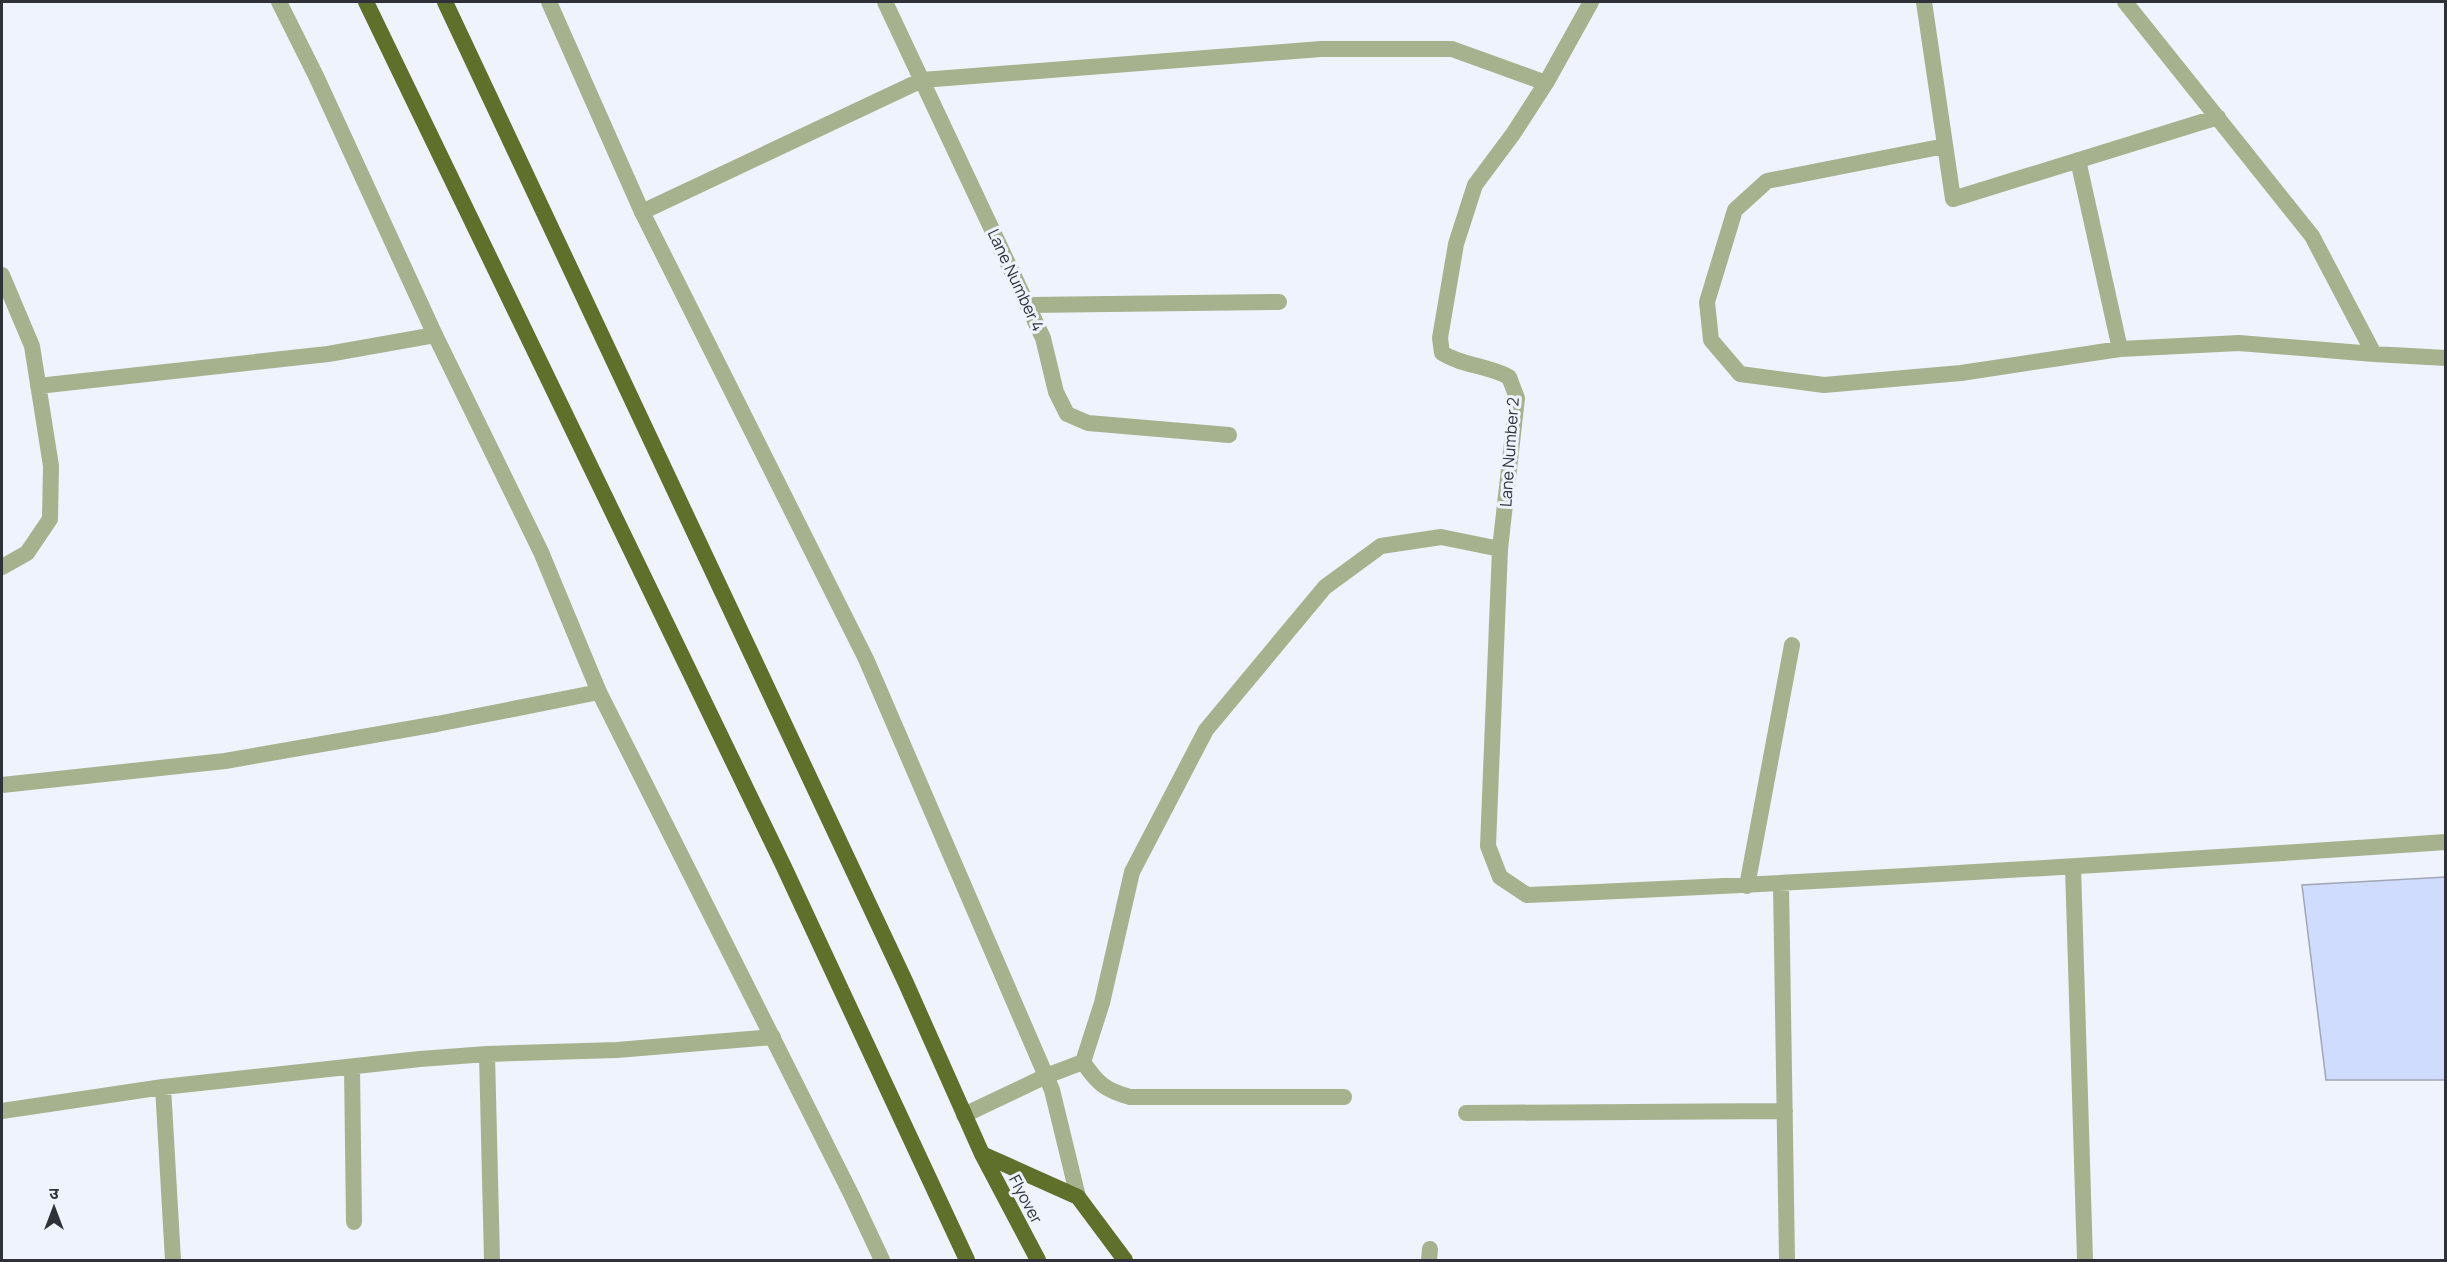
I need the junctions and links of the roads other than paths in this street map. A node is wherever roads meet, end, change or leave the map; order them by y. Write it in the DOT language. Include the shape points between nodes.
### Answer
graph roads {
  1 [pos="279,2"];
  2 [pos="366,2"];
  3 [pos="445,2"];
  4 [pos="549,2"];
  5 [pos="885,2"];
  6 [pos="1591,2"];
  7 [pos="1924,2"];
  8 [pos="2125,2"];
  9 [pos="922,80"];
  10 [pos="1546,83"];
  11 [pos="2218,117"];
  12 [pos="1945,146"];
  13 [pos="2078,160"];
  14 [pos="642,213"];
  15 [pos="2,275"];
  16 [pos="1279,302"];
  17 [pos="1028,305"];
  18 [pos="435,334"];
  19 [pos="2120,349"];
  20 [pos="2374,354"];
  21 [pos="2445,358"];
  22 [pos="38,386"];
  23 [pos="1229,435"];
  24 [pos="1500,549"];
  25 [pos="2,567"];
  26 [pos="1792,645"];
  27 [pos="600,692"];
  28 [pos="2,785"];
  29 [pos="2445,842"];
  30 [pos="2073,867"];
  31 [pos="1781,884"];
  32 [pos="1747,886"];
  33 [pos="773,1037"];
  34 [pos="487,1054"];
  35 [pos="1083,1062"];
  36 [pos="352,1067"];
  37 [pos="1046,1076"];
  38 [pos="163,1087"];
  39 [pos="1344,1096"];
  40 [pos="2,1111"];
  41 [pos="1785,1111"];
  42 [pos="1466,1113"];
  43 [pos="964,1115"];
  44 [pos="982,1154"];
  45 [pos="1078,1197"];
  46 [pos="354,1222"];
  47 [pos="173,1260"];
  48 [pos="492,1260"];
  49 [pos="882,1260"];
  50 [pos="968,1260"];
  51 [pos="1038,1260"];
  52 [pos="1125,1260"];
  53 [pos="1787,1260"];
  54 [pos="2085,1260"];
  1 -- 18 [label="street"];
  2 -- 50 [label="highway" via="784,867"];
  3 -- 43 [label="highway, Flyover"];
  4 -- 14 [label="street"];
  5 -- 9 [label="street, Lane Number 4"];
  6 -- 10 [label="street, Lane Number 2"];
  7 -- 12 [label="street"];
  8 -- 11 [label="street"];
  9 -- 10 [label="street" via="1321,49 1452,49"];
  9 -- 14 [label="street"];
  9 -- 17 [label="street, Lane Number 4"];
  10 -- 24 [label="street, Lane Number 2" via="1475,185 1456,244 1440,338 1442,353 1453,360 1493,369 1509,378 1517,398"];
  11 -- 13 [label="street"];
  11 -- 20 [label="street" via="2312,236"];
  12 -- 13 [label="street" via="1953,200"];
  12 -- 19 [label="street" via="1767,181 1735,210 1707,302 1711,339 1740,374 1824,385 1961,372"];
  13 -- 19 [label="street"];
  14 -- 37 [label="street" via="866,659"];
  15 -- 22 [label="street" via="32,346"];
  16 -- 17 [label="street"];
  17 -- 23 [label="street, Lane Number 4" via="1043,338 1056,392 1067,414 1088,423"];
  18 -- 22 [label="street" via="328,354"];
  18 -- 27 [label="street" via="541,552"];
  19 -- 20 [label="street" via="2239,343"];
  20 -- 21 [label="street"];
  22 -- 25 [label="street" via="51,466 50,519 27,553"];
  24 -- 32 [label="street, Lane Number 2" via="1488,846 1500,877 1527,896"];
  24 -- 35 [label="street" via="1441,537 1381,546 1325,587 1206,730 1132,872 1102,1003"];
  26 -- 32 [label="street"];
  27 -- 28 [label="street" via="225,761"];
  27 -- 33 [label="street"];
  29 -- 30 [label="street"];
  30 -- 31 [label="street"];
  30 -- 54 [label="street"];
  31 -- 32 [label="street"];
  31 -- 41 [label="street"];
  33 -- 34 [label="street" via="617,1050"];
  33 -- 49 [label="street"];
  34 -- 36 [label="street"];
  34 -- 48 [label="street"];
  35 -- 37 [label="street"];
  35 -- 39 [label="street" via="1108,1091 1130,1096"];
  36 -- 38 [label="street"];
  36 -- 46 [label="street"];
  37 -- 43 [label="street"];
  37 -- 45 [label="street"];
  38 -- 40 [label="street"];
  38 -- 47 [label="street"];
  41 -- 42 [label="street"];
  41 -- 53 [label="street"];
  43 -- 44 [label="highway, Flyover"];
  44 -- 45 [label="highway"];
  44 -- 51 [label="highway, Flyover"];
  45 -- 52 [label="highway"];
}
